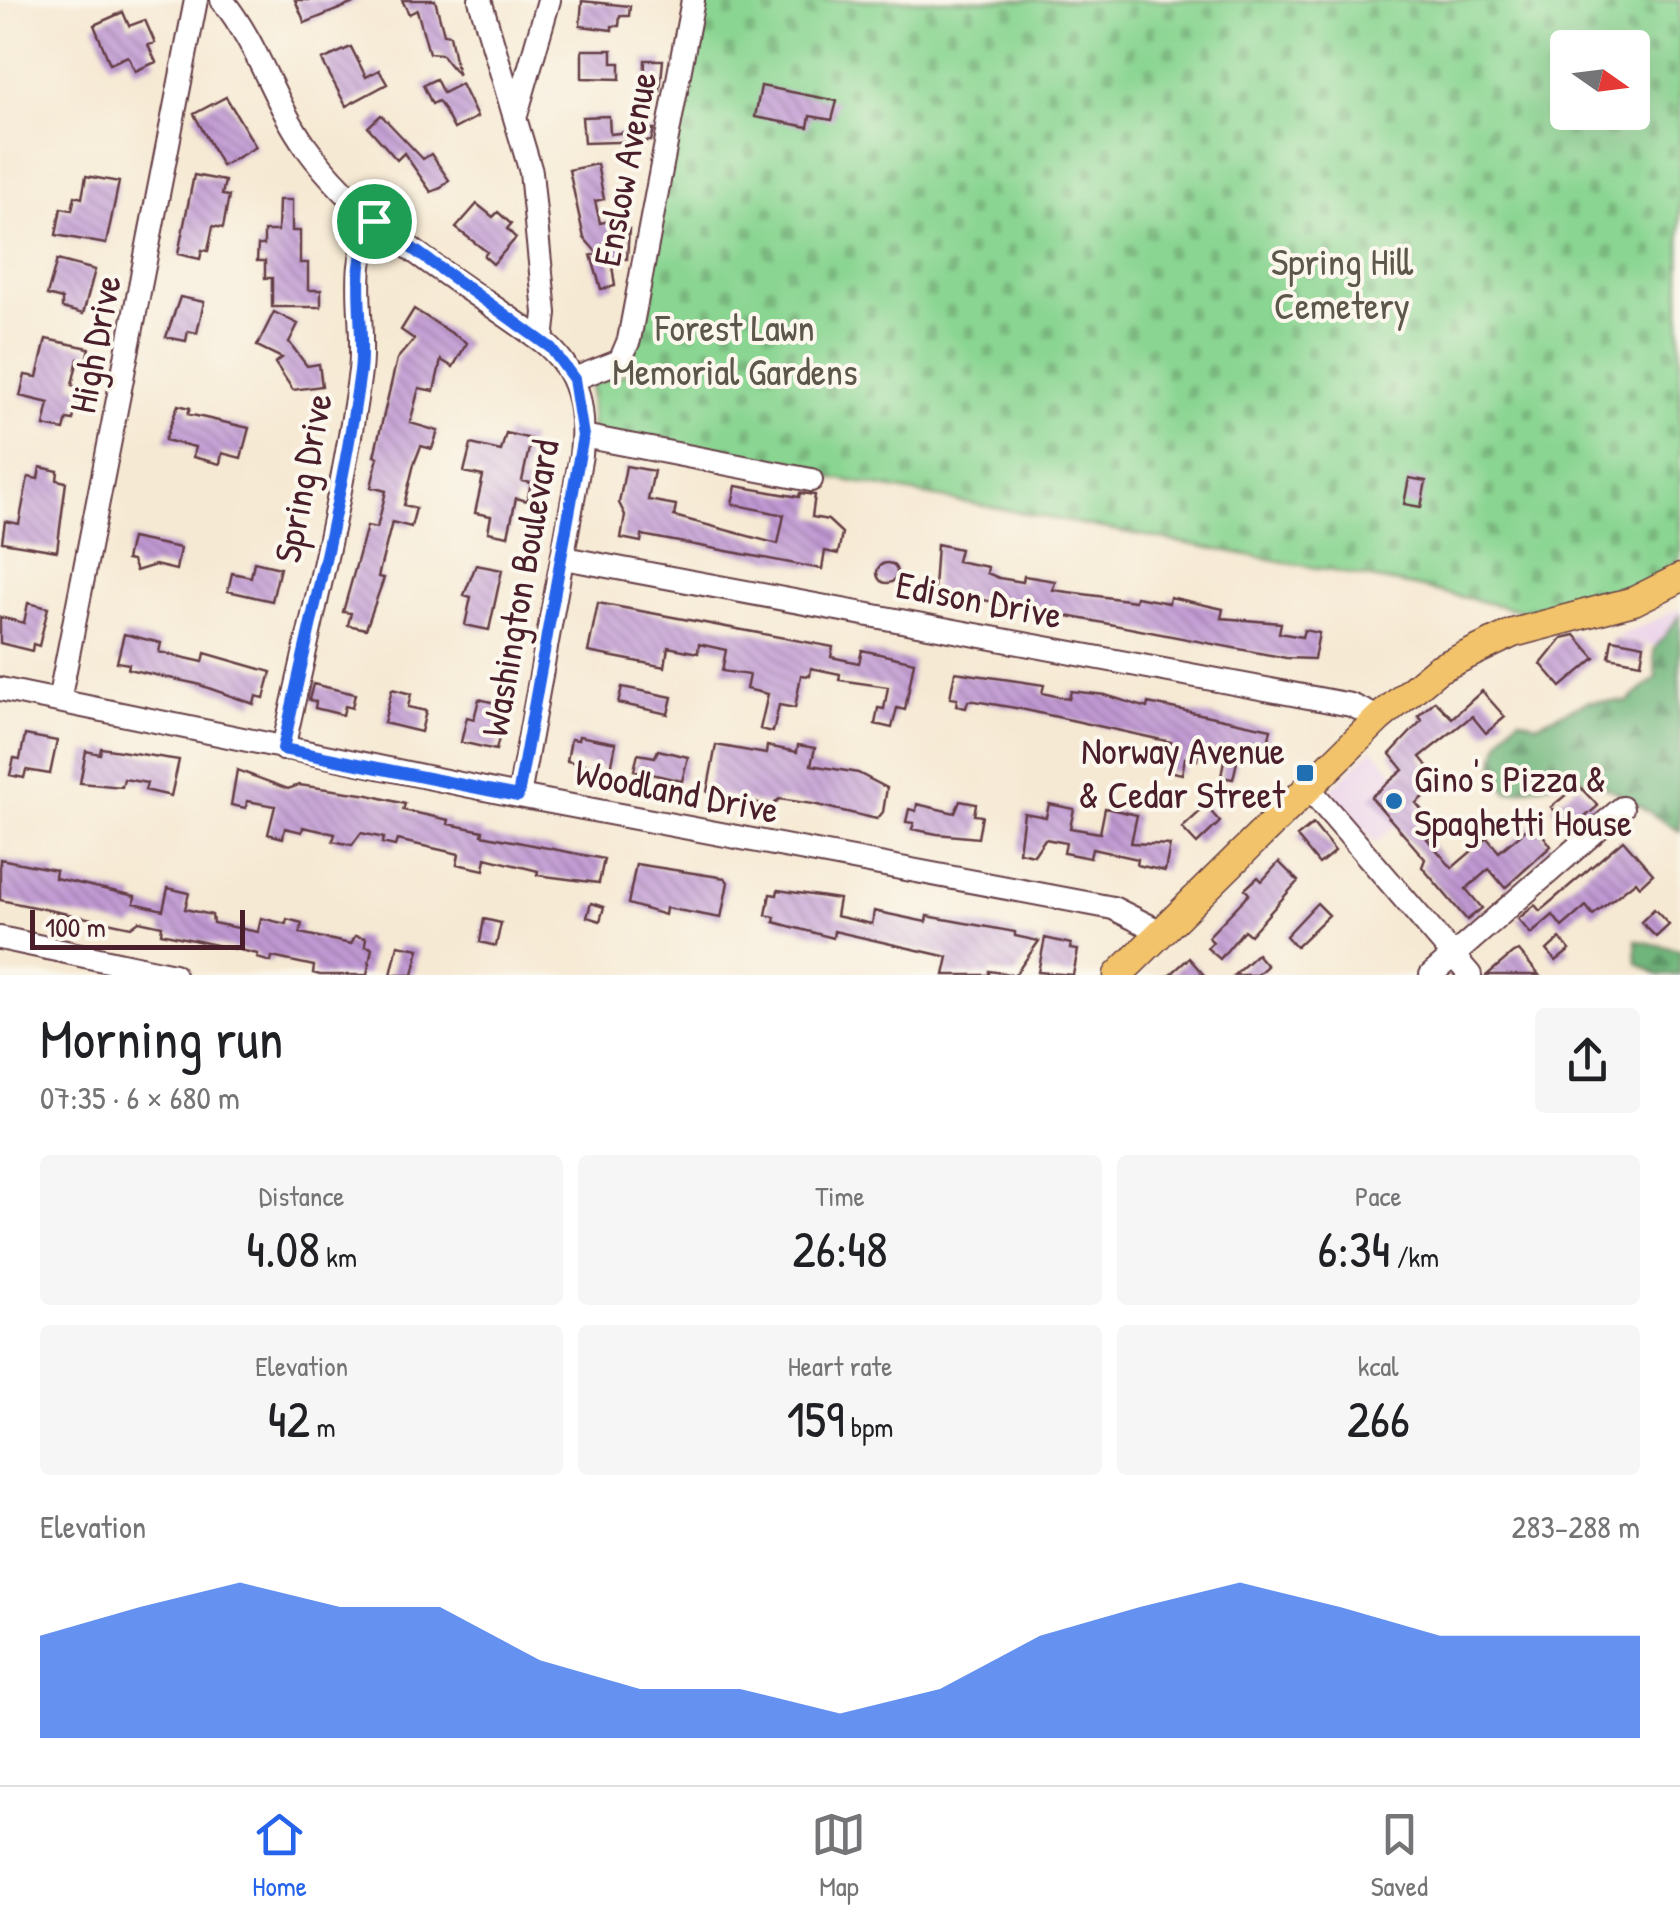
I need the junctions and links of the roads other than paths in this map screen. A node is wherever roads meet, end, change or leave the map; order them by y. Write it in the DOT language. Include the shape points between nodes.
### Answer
graph roads {
  1 [pos="196,0"];
  2 [pos="480,0"];
  3 [pos="549,0"];
  4 [pos="694,0"];
  5 [pos="233,5"];
  6 [pos="516,118"];
  7 [pos="374,221"];
  8 [pos="542,341"];
  9 [pos="574,379"];
  10 [pos="583,436"];
  11 [pos="811,480"];
  12 [pos="564,558"];
  13 [pos="1680,578"];
  14 [pos="0,689"];
  15 [pos="58,701"];
  16 [pos="1379,718"];
  17 [pos="283,749"];
  18 [pos="1308,787"];
  19 [pos="518,796"];
  20 [pos="1622,808"];
  21 [pos="1161,932"];
  22 [pos="0,938"];
  23 [pos="1452,954"];
  24 [pos="174,975"];
  25 [pos="1118,975"];
  26 [pos="1431,975"];
  27 [pos="1470,975"];
  1 -- 15 [label="street, High Drive"];
  2 -- 6 [label="street"];
  3 -- 6 [label="street"];
  4 -- 9 [label="street, Enslow Avenue" via="628,340 620,360"];
  5 -- 7 [label="street" via="299,137"];
  6 -- 8 [label="street" via="534,190"];
  7 -- 8 [label="street"];
  7 -- 17 [label="street, Spring Drive" via="359,262 362,342 353,408"];
  8 -- 9 [label="street"];
  9 -- 10 [label="street, Washington Boulevard"];
  10 -- 11 [label="street"];
  10 -- 12 [label="street, Washington Boulevard"];
  12 -- 16 [label="street, Edison Drive" via="1351,706"];
  12 -- 19 [label="street, Washington Boulevard"];
  13 -- 16 [label="main road" via="1634,602 1490,642 1438,669"];
  14 -- 15 [label="street, Woodland Drive"];
  15 -- 17 [label="street, Woodland Drive"];
  16 -- 18 [label="main road"];
  17 -- 19 [label="street, Woodland Drive"];
  18 -- 21 [label="main road"];
  18 -- 23 [label="street"];
  19 -- 21 [label="street, Woodland Drive" via="1113,908"];
  20 -- 23 [label="street"];
  21 -- 25 [label="main road"];
  22 -- 24 [label="street"];
  23 -- 26 [label="street"];
  23 -- 27 [label="street"];
}
